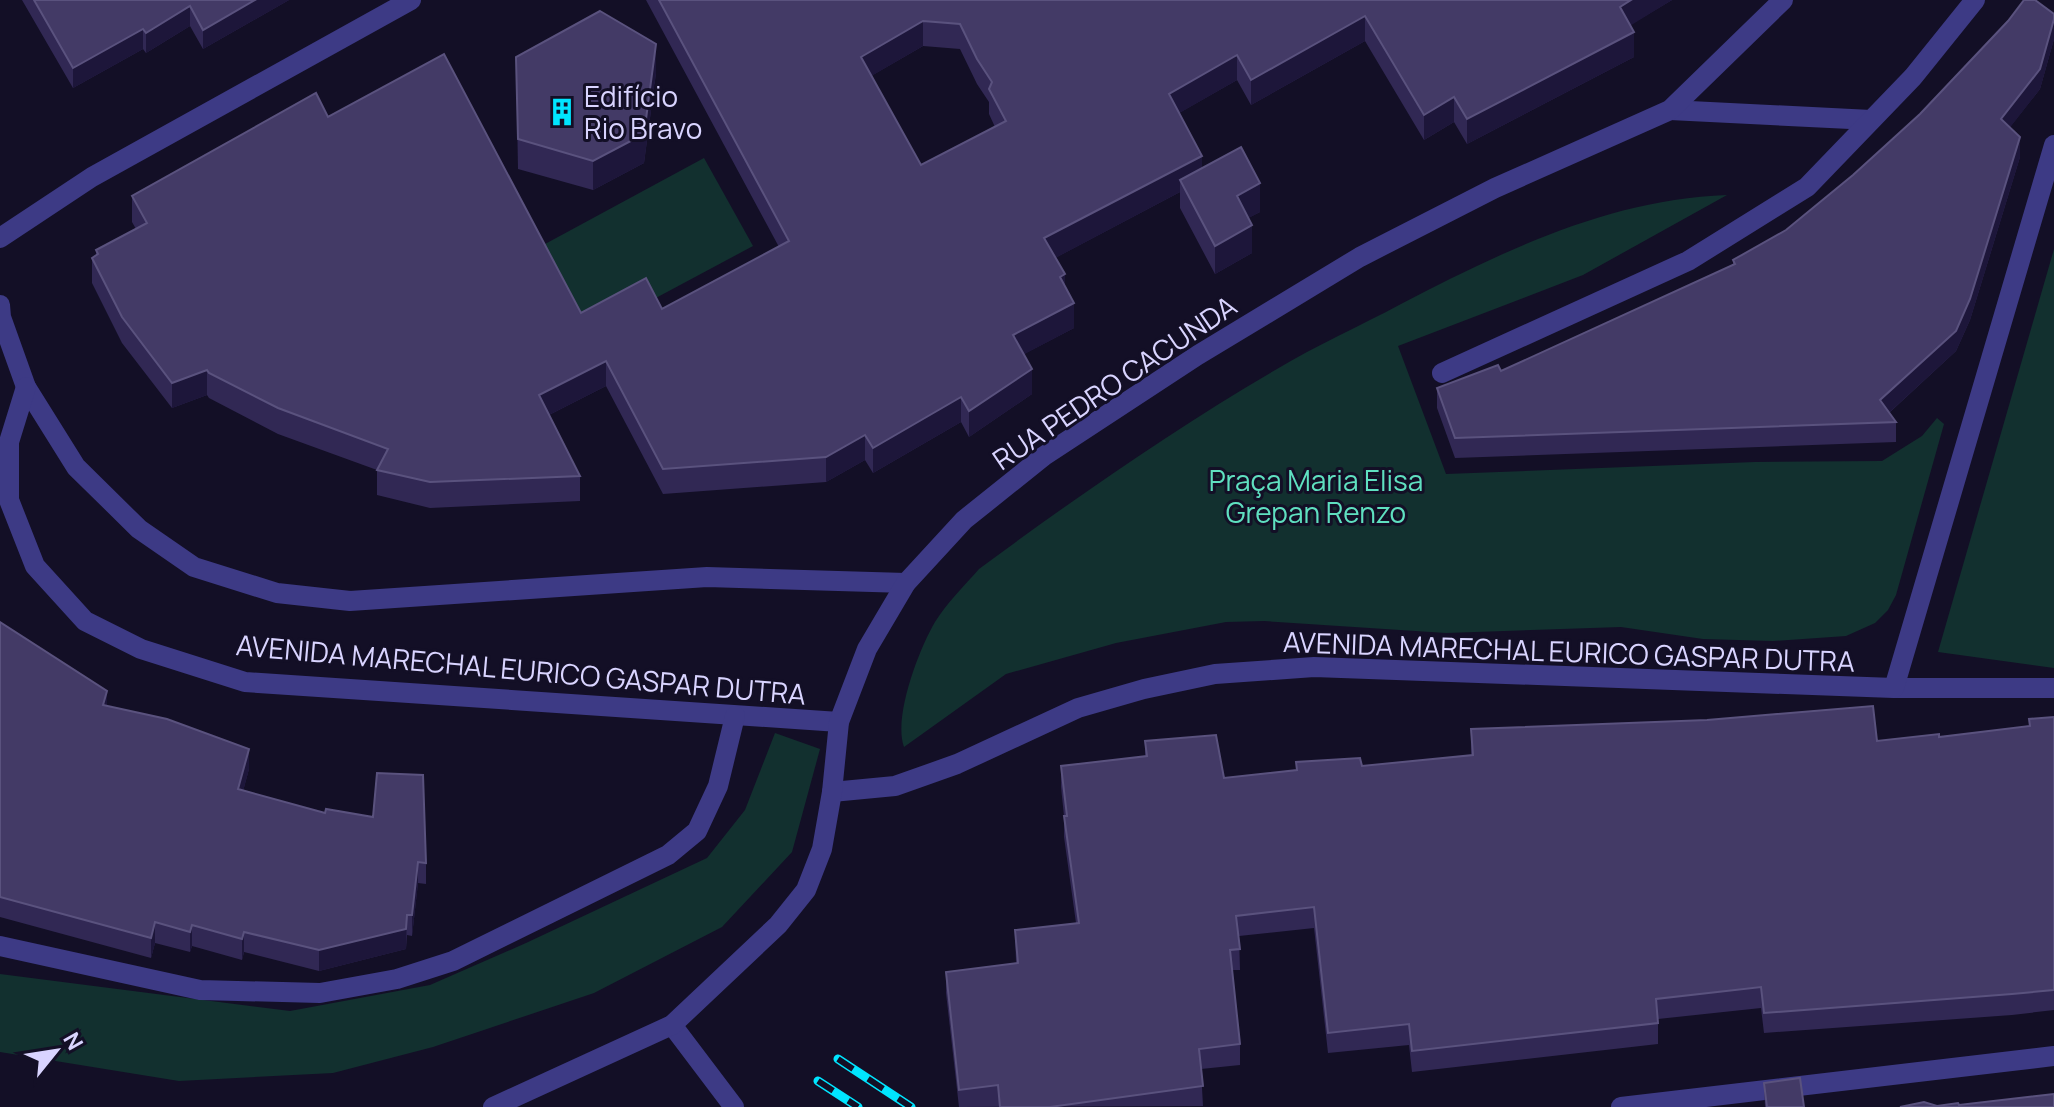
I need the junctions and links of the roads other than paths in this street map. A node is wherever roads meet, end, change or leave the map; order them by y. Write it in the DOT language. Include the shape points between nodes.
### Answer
graph roads {
  1 [pos="411,0"];
  2 [pos="1783,0"];
  3 [pos="1975,0"];
  4 [pos="1670,110"];
  5 [pos="1871,120"];
  6 [pos="2054,145"];
  7 [pos="0,238"];
  8 [pos="0,305"];
  9 [pos="1442,373"];
  10 [pos="26,387"];
  11 [pos="906,583"];
  12 [pos="1894,688"];
  13 [pos="2054,688"];
  14 [pos="735,716"];
  15 [pos="839,722"];
  16 [pos="832,792"];
  17 [pos="0,946"];
  18 [pos="672,1025"];
  19 [pos="2054,1056"];
  20 [pos="493,1107"];
  21 [pos="734,1107"];
  22 [pos="1621,1107"];
  1 -- 7 [label="street" via="92,177"];
  2 -- 4 [label="street, RUA PEDRO CACUNDA"];
  3 -- 5 [label="street"];
  4 -- 5 [label="street, RUA PEDRO CACUNDA"];
  4 -- 11 [label="street, RUA PEDRO CACUNDA" via="1495,188 1360,257 1198,355 1044,456 964,520"];
  5 -- 9 [label="street" via="1807,187 1688,261"];
  6 -- 12 [label="street, AVENIDA MARECHAL EURICO GASPAR DUTRA"];
  8 -- 10 [label="street, AVENIDA MARECHAL EURICO GASPAR DUTRA"];
  10 -- 11 [label="street, AVENIDA MARECHAL EURICO GASPAR DUTRA" via="76,467 139,529 194,567 277,593 350,601 707,577"];
  10 -- 14 [label="street, AVENIDA MARECHAL EURICO GASPAR DUTRA" via="9,442 9,500 35,566 85,621 141,649 245,682"];
  11 -- 15 [label="street, RUA PEDRO CACUNDA" via="867,649"];
  12 -- 13 [label="street, AVENIDA MARECHAL EURICO GASPAR DUTRA"];
  12 -- 16 [label="street, AVENIDA MARECHAL EURICO GASPAR DUTRA" via="1314,667 1215,674 1078,708 957,764 895,786"];
  14 -- 15 [label="street, AVENIDA MARECHAL EURICO GASPAR DUTRA"];
  14 -- 17 [label="street" via="718,786 697,831 668,855 439,966 320,993 200,990"];
  15 -- 16 [label="street, RUA PEDRO CACUNDA"];
  16 -- 18 [label="street, RUA PEDRO CACUNDA" via="822,849 806,890 778,925"];
  18 -- 20 [label="street, RUA PEDRO CACUNDA"];
  18 -- 21 [label="street"];
  19 -- 22 [label="street"];
}
